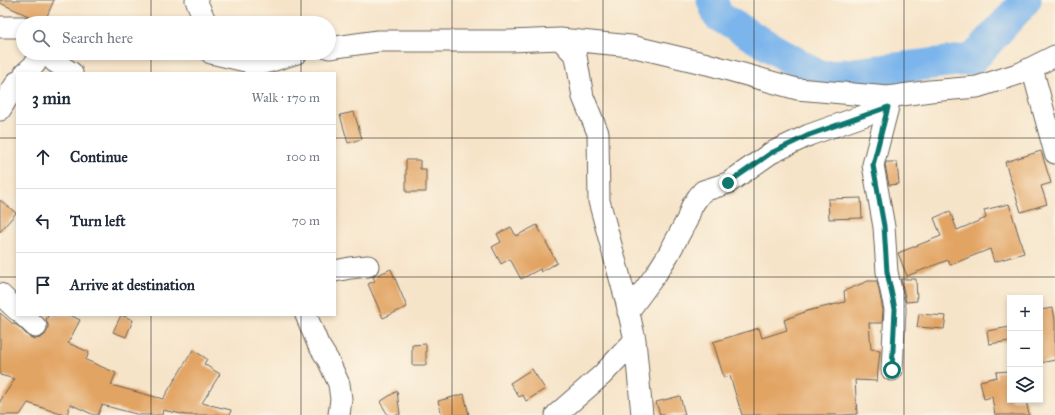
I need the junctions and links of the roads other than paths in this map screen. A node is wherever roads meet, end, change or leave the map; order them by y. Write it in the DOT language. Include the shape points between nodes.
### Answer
graph roads {
  1 [pos="196,0"];
  2 [pos="203,16"];
  3 [pos="0,27"];
  4 [pos="16,27"];
  5 [pos="560,39"];
  6 [pos="336,47"];
  7 [pos="1055,56"];
  8 [pos="37,60"];
  9 [pos="52,60"];
  10 [pos="232,60"];
  11 [pos="272,60"];
  12 [pos="250,67"];
  13 [pos="1032,68"];
  14 [pos="26,72"];
  15 [pos="70,72"];
  16 [pos="16,84"];
  17 [pos="888,102"];
  18 [pos="0,110"];
  19 [pos="1055,153"];
  20 [pos="368,266"];
  21 [pos="336,271"];
  22 [pos="0,294"];
  23 [pos="16,309"];
  24 [pos="628,312"];
  25 [pos="306,316"];
  26 [pos="634,340"];
  27 [pos="892,370"];
  28 [pos="339,415"];
  29 [pos="556,415"];
  30 [pos="642,415"];
  1 -- 2 [label="street"];
  3 -- 4 [label="street"];
  5 -- 6 [label="street" via="378,41"];
  5 -- 17 [label="street" via="630,46 797,89"];
  5 -- 24 [label="street" via="576,56 583,96 598,133 599,200"];
  7 -- 13 [label="street"];
  8 -- 14 [label="street"];
  9 -- 15 [label="street"];
  10 -- 12 [label="street"];
  11 -- 12 [label="street" via="252,64"];
  13 -- 17 [label="street" via="978,87 930,91"];
  13 -- 19 [label="street"];
  16 -- 18 [label="street"];
  17 -- 24 [label="street" via="771,153 728,183 704,191 692,206 668,255"];
  17 -- 27 [label="street" via="873,165 884,226 887,272 895,309"];
  20 -- 21 [label="street"];
  22 -- 23 [label="street"];
  24 -- 26 [label="street"];
  25 -- 28 [label="street" via="339,384"];
  26 -- 29 [label="street" via="602,375"];
  26 -- 30 [label="street"];
}
